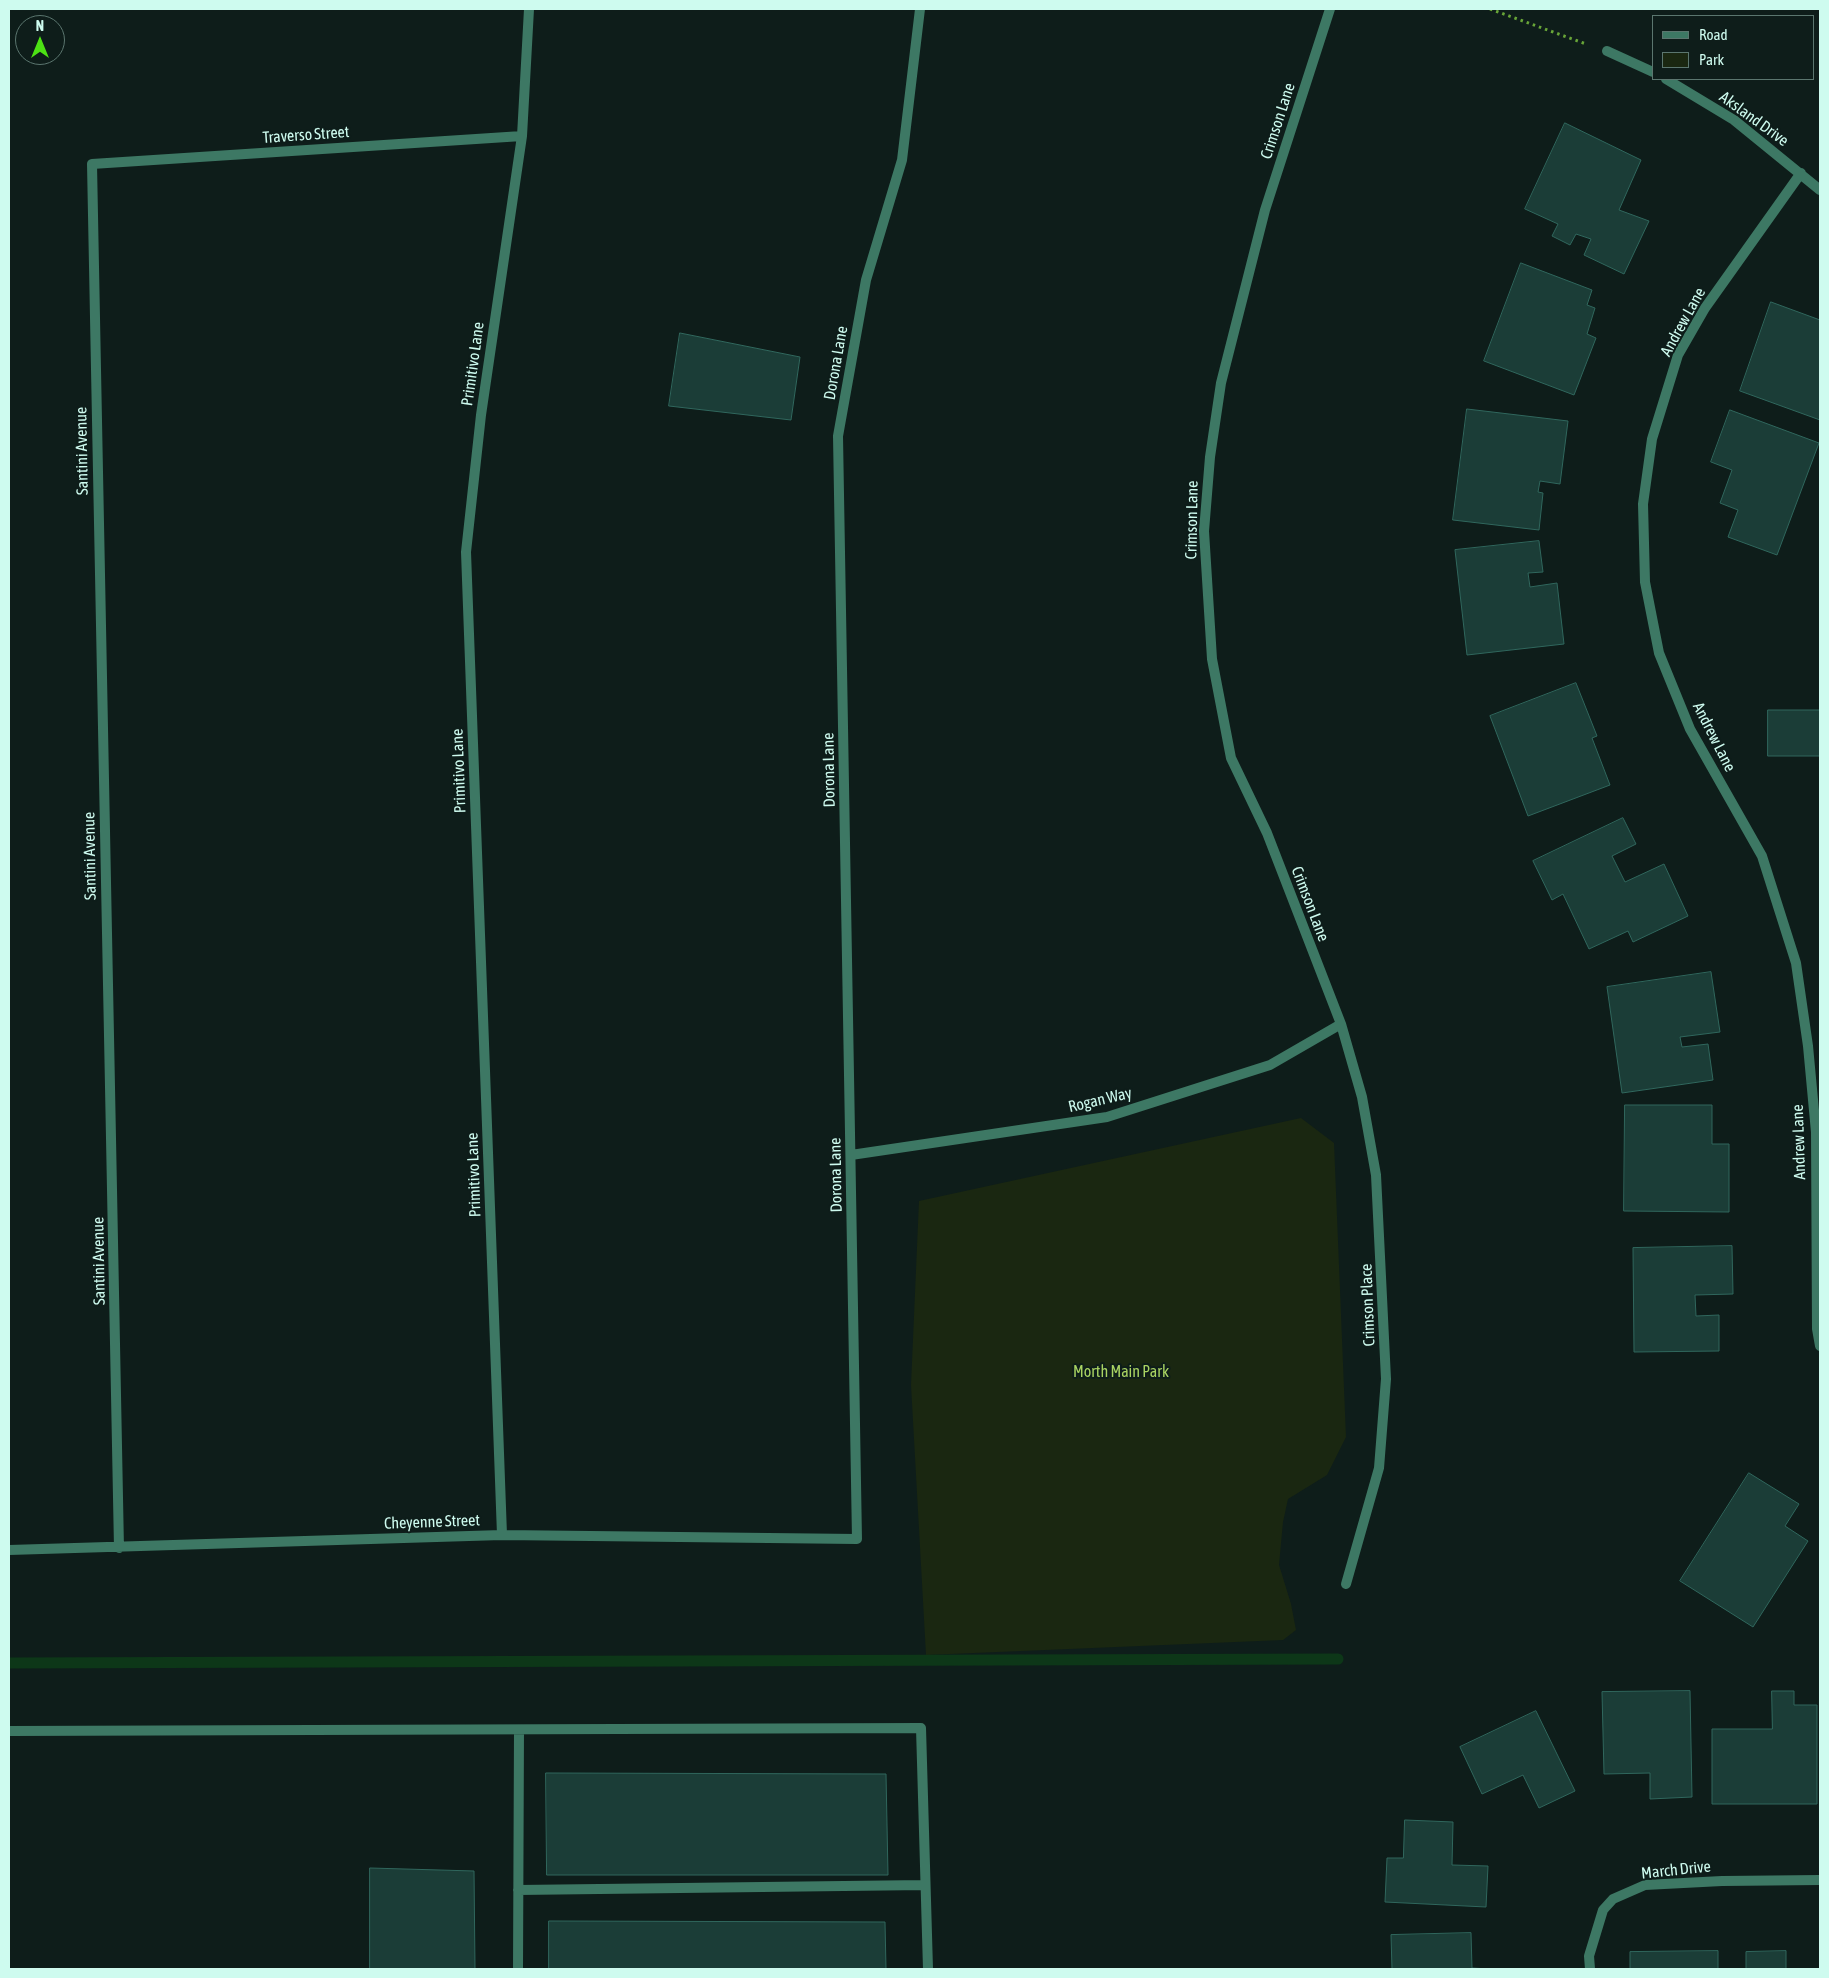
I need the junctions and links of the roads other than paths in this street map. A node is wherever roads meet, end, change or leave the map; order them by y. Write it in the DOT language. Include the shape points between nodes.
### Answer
graph roads {
  1 [pos="529,9"];
  2 [pos="920,9"];
  3 [pos="1330,9"];
  4 [pos="1607,52"];
  5 [pos="1652,72"];
  6 [pos="1668,80"];
  7 [pos="522,136"];
  8 [pos="92,164"];
  9 [pos="1801,173"];
  10 [pos="1820,190"];
  11 [pos="1341,1024"];
  12 [pos="851,1155"];
  13 [pos="1820,1346"];
  14 [pos="502,1535"];
  15 [pos="857,1539"];
  16 [pos="119,1548"];
  17 [pos="9,1550"];
  18 [pos="1346,1584"];
  19 [pos="519,1730"];
  20 [pos="9,1731"];
  21 [pos="1820,1880"];
  22 [pos="925,1885"];
  23 [pos="518,1890"];
  24 [pos="518,1969"];
  25 [pos="928,1969"];
  26 [pos="1590,1969"];
  1 -- 7 [label="street, Primitivo Lane"];
  2 -- 12 [label="street, Dorona Lane" via="902,160 866,280 838,436"];
  3 -- 11 [label="street, Crimson Lane" via="1265,210 1221,383 1204,530 1212,659 1231,758 1267,833"];
  4 -- 5 [label="street"];
  6 -- 9 [label="street, Aksland Drive" via="1734,120"];
  7 -- 8 [label="street, Traverso Street"];
  7 -- 14 [label="street, Primitivo Lane" via="481,415 466,552"];
  8 -- 16 [label="street, Santini Avenue"];
  9 -- 10 [label="street, Aksland Drive"];
  9 -- 13 [label="street, Andrew Lane" via="1705,308 1678,355 1652,439 1643,514 1645,582 1659,653 1690,730 1762,856 1796,963 1816,1132 1816,1329"];
  11 -- 12 [label="street, Rogan Way" via="1270,1065 1107,1117"];
  11 -- 18 [label="street, Crimson Place" via="1362,1097 1376,1175 1386,1379 1379,1468"];
  12 -- 15 [label="street, Dorona Lane"];
  14 -- 15 [label="street, Cheyenne Street"];
  14 -- 16 [label="street, Cheyenne Street"];
  16 -- 17 [label="street, Cheyenne Street"];
  19 -- 20 [label="street"];
  19 -- 22 [label="street" via="921,1728"];
  19 -- 23 [label="street"];
  21 -- 26 [label="street, March Drive" via="1645,1885 1613,1899 1603,1910 1590,1956"];
  22 -- 23 [label="street"];
  22 -- 25 [label="street"];
  23 -- 24 [label="street"];
}
